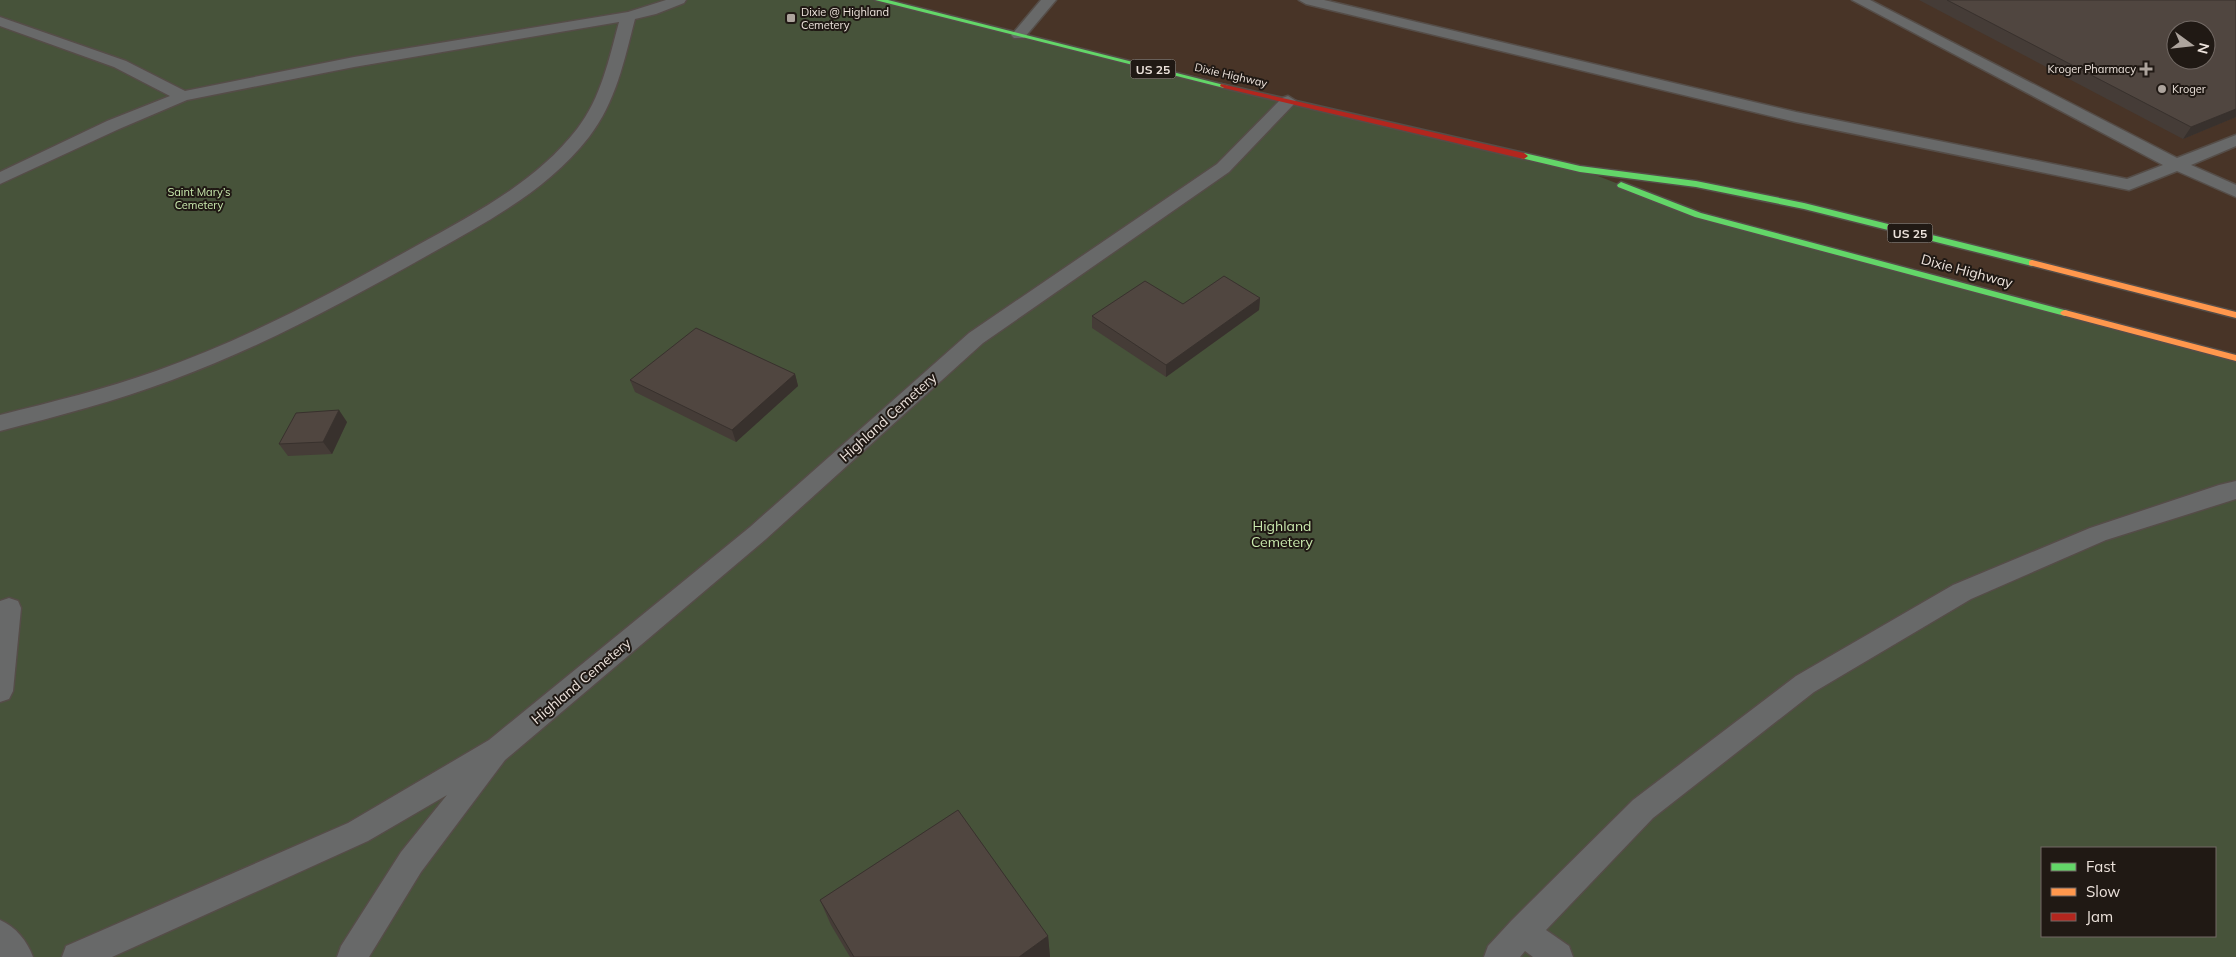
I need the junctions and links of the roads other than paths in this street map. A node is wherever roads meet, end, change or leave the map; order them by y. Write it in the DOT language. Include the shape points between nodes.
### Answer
graph roads {
  1 [pos="678,0"];
  2 [pos="879,0"];
  3 [pos="1049,0"];
  4 [pos="1306,0"];
  5 [pos="1859,0"];
  6 [pos="628,16"];
  7 [pos="0,21"];
  8 [pos="1018,36"];
  9 [pos="184,96"];
  10 [pos="1288,101"];
  11 [pos="2236,140"];
  12 [pos="2176,164"];
  13 [pos="1580,169"];
  14 [pos="0,178"];
  15 [pos="2236,192"];
  16 [pos="2233,313"];
  17 [pos="2236,358"];
  18 [pos="0,423"];
  19 [pos="2236,490"];
  20 [pos="9,608"];
  21 [pos="0,691"];
  22 [pos="499,749"];
  23 [pos="1523,931"];
  24 [pos="0,935"];
  25 [pos="357,953"];
  26 [pos="18,957"];
  27 [pos="77,957"];
  28 [pos="1499,957"];
  29 [pos="1558,957"];
  1 -- 6 [label="lane"];
  2 -- 8 [label="main road, Dixie Highway / US 25"];
  3 -- 8 [label="lane"];
  4 -- 12 [label="lane" via="1806,119 2129,184"];
  5 -- 12 [label="lane"];
  6 -- 9 [label="lane" via="354,62"];
  6 -- 18 [label="lane" via="604,101 583,133 527,186 465,227 282,325 201,360 126,389"];
  7 -- 9 [label="lane" via="120,64"];
  8 -- 10 [label="main road, Dixie Highway / US 25"];
  9 -- 14 [label="lane"];
  10 -- 13 [label="main road, Dixie Highway / US 25"];
  10 -- 22 [label="lane, Highland Cemetery" via="1223,168 976,338 758,532"];
  11 -- 12 [label="lane"];
  12 -- 15 [label="lane"];
  13 -- 16 [label="main road, Dixie Highway / US 25" via="1696,184 1804,206"];
  13 -- 17 [label="main road, Dixie Highway / US 25" via="1698,215"];
  19 -- 23 [label="lane" via="2098,534 1962,592 1805,684 1643,809"];
  20 -- 21 [label="lane"];
  22 -- 25 [label="lane" via="411,862"];
  22 -- 27 [label="lane" via="358,832"];
  23 -- 28 [label="lane"];
  23 -- 29 [label="lane"];
  24 -- 26 [label="lane"];
}
